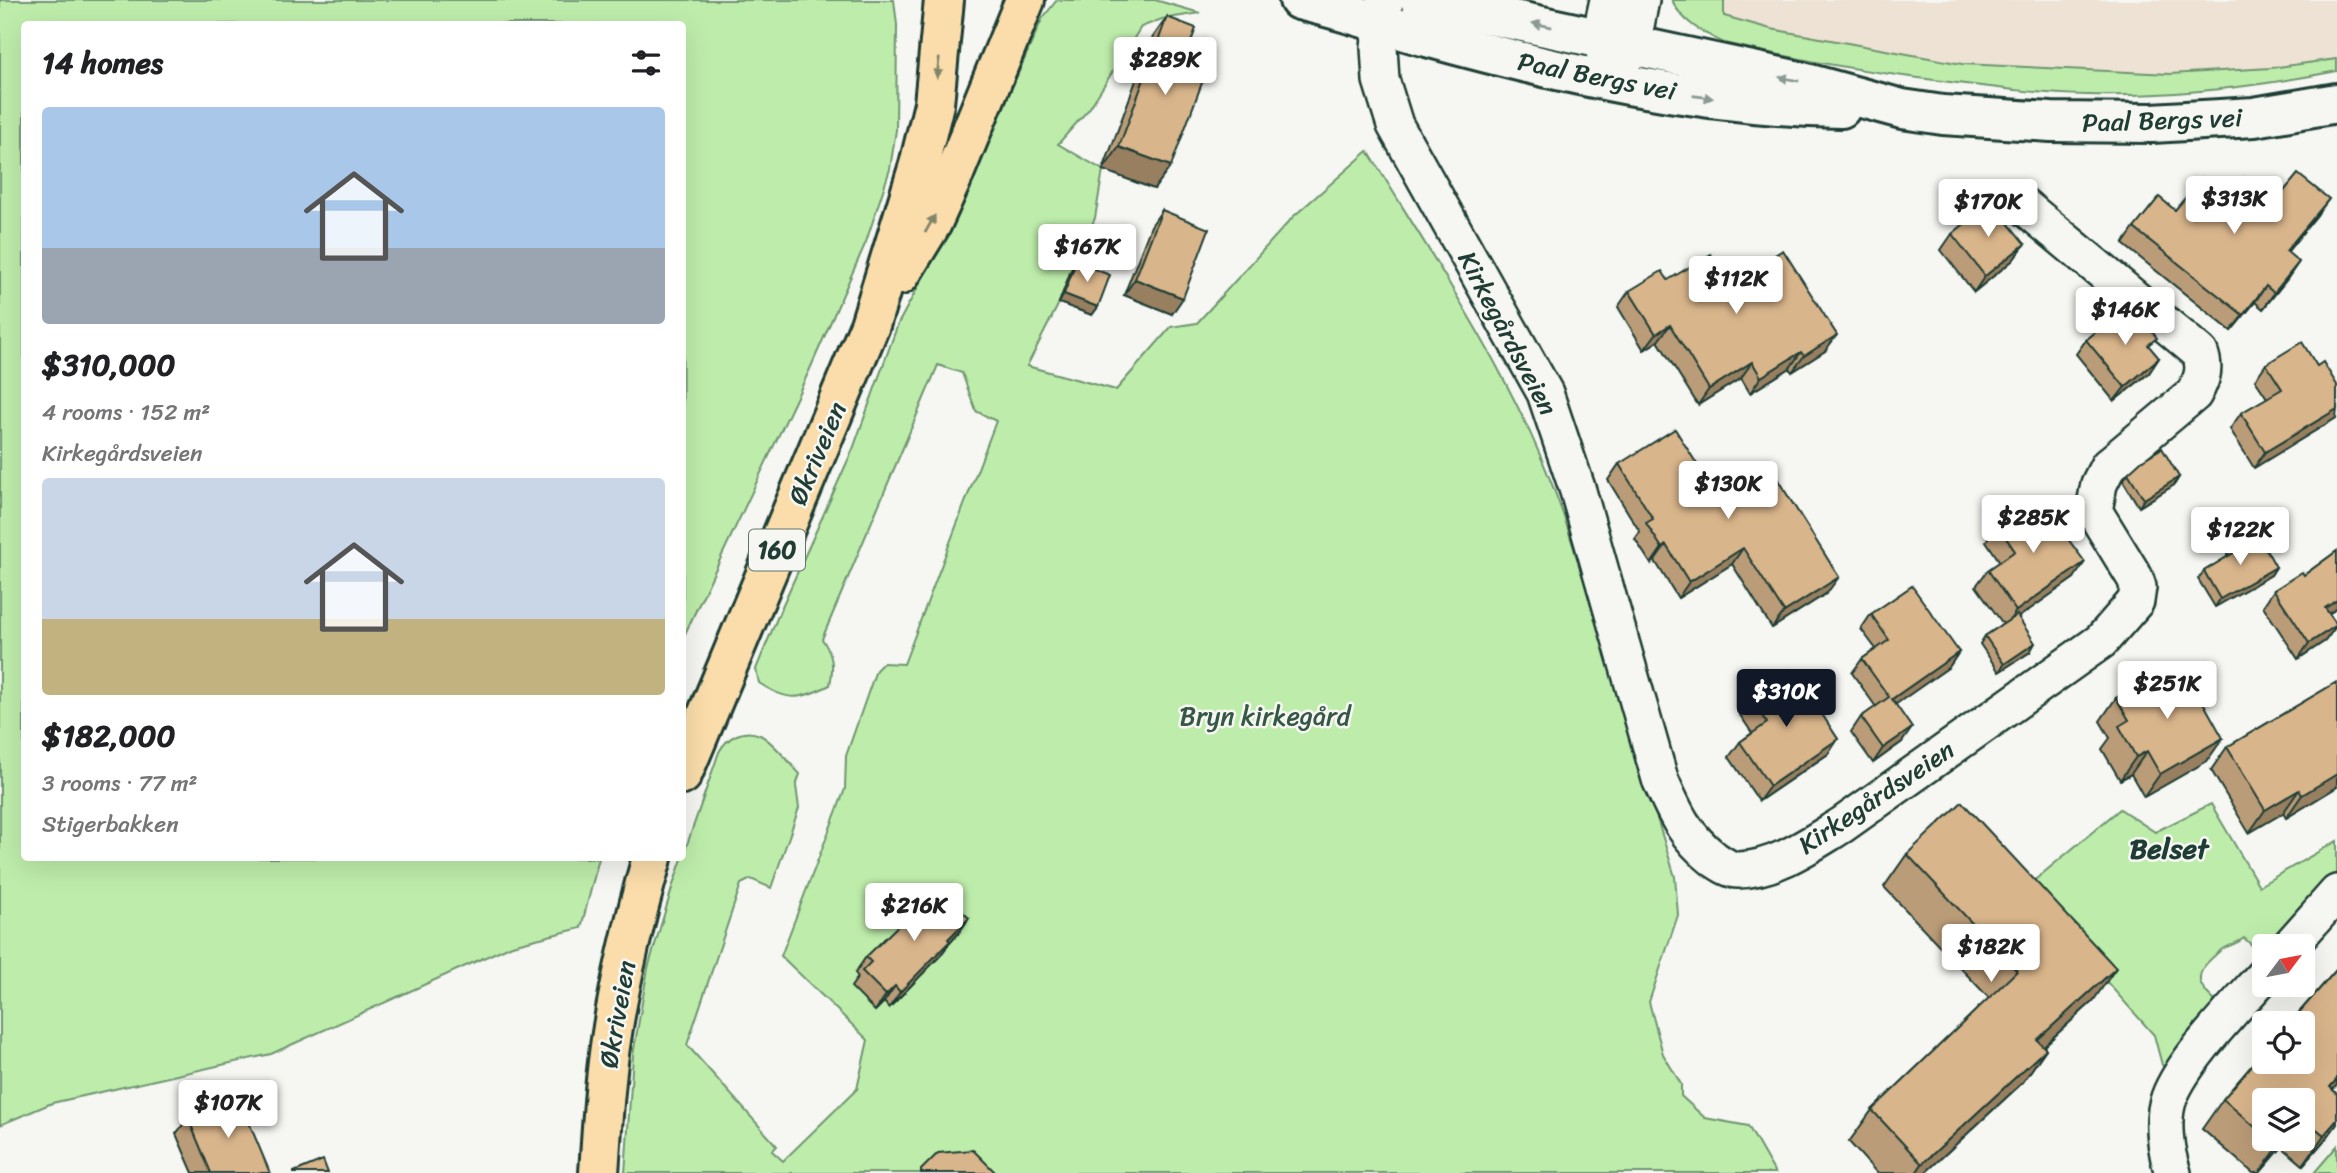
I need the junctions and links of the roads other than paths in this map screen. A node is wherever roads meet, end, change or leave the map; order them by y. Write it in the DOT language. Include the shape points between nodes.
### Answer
graph roads {
  1 [pos="944,0"];
  2 [pos="1025,0"];
  3 [pos="1299,0"];
  4 [pos="1420,0"];
  5 [pos="1608,0"];
  6 [pos="1641,0"];
  7 [pos="1383,11"];
  8 [pos="1616,41"];
  9 [pos="1611,80"];
  10 [pos="2337,103"];
  11 [pos="1902,108"];
  12 [pos="2019,202"];
  13 [pos="870,325"];
  14 [pos="686,765"];
  15 [pos="651,861"];
  16 [pos="2337,893"];
  17 [pos="2301,934"];
  18 [pos="2252,989"];
  19 [pos="599,1173"];
  20 [pos="2173,1173"];
  1 -- 13 [label="main road, Økriveien / 160, one-way" via="934,104"];
  13 -- 2 [label="main road, Økriveien / 160, one-way" via="932,223"];
  3 -- 7 [label="street, Paal Bergs vei"];
  8 -- 4 [label="street, Paal Bergs vei, one-way"];
  5 -- 8 [label="street"];
  6 -- 8 [label="street"];
  7 -- 9 [label="street, Paal Bergs vei" via="1520,62"];
  7 -- 12 [label="street, Kirkegårdsveien" via="1381,80 1395,125 1545,393 1578,491 1660,779 1689,836 1735,870 1776,861 1842,825 2101,641 2136,601 2135,578 2094,511 2099,484 2108,466 2194,394 2204,364 2200,353"];
  8 -- 9 [label="street"];
  11 -- 8 [label="street, Paal Bergs vei, one-way"];
  9 -- 11 [label="street, Paal Bergs vei, one-way" via="1695,96 1798,107"];
  10 -- 11 [label="street, Paal Bergs vei" via="2254,117 2152,123 2051,122"];
  13 -- 14 [label="main road, Økriveien / 160"];
  15 -- 19 [label="main road, Økriveien" via="611,1040"];
  16 -- 17 [label="street"];
  18 -- 20 [label="street" via="2184,1070 2169,1098 2165,1128"];
}
